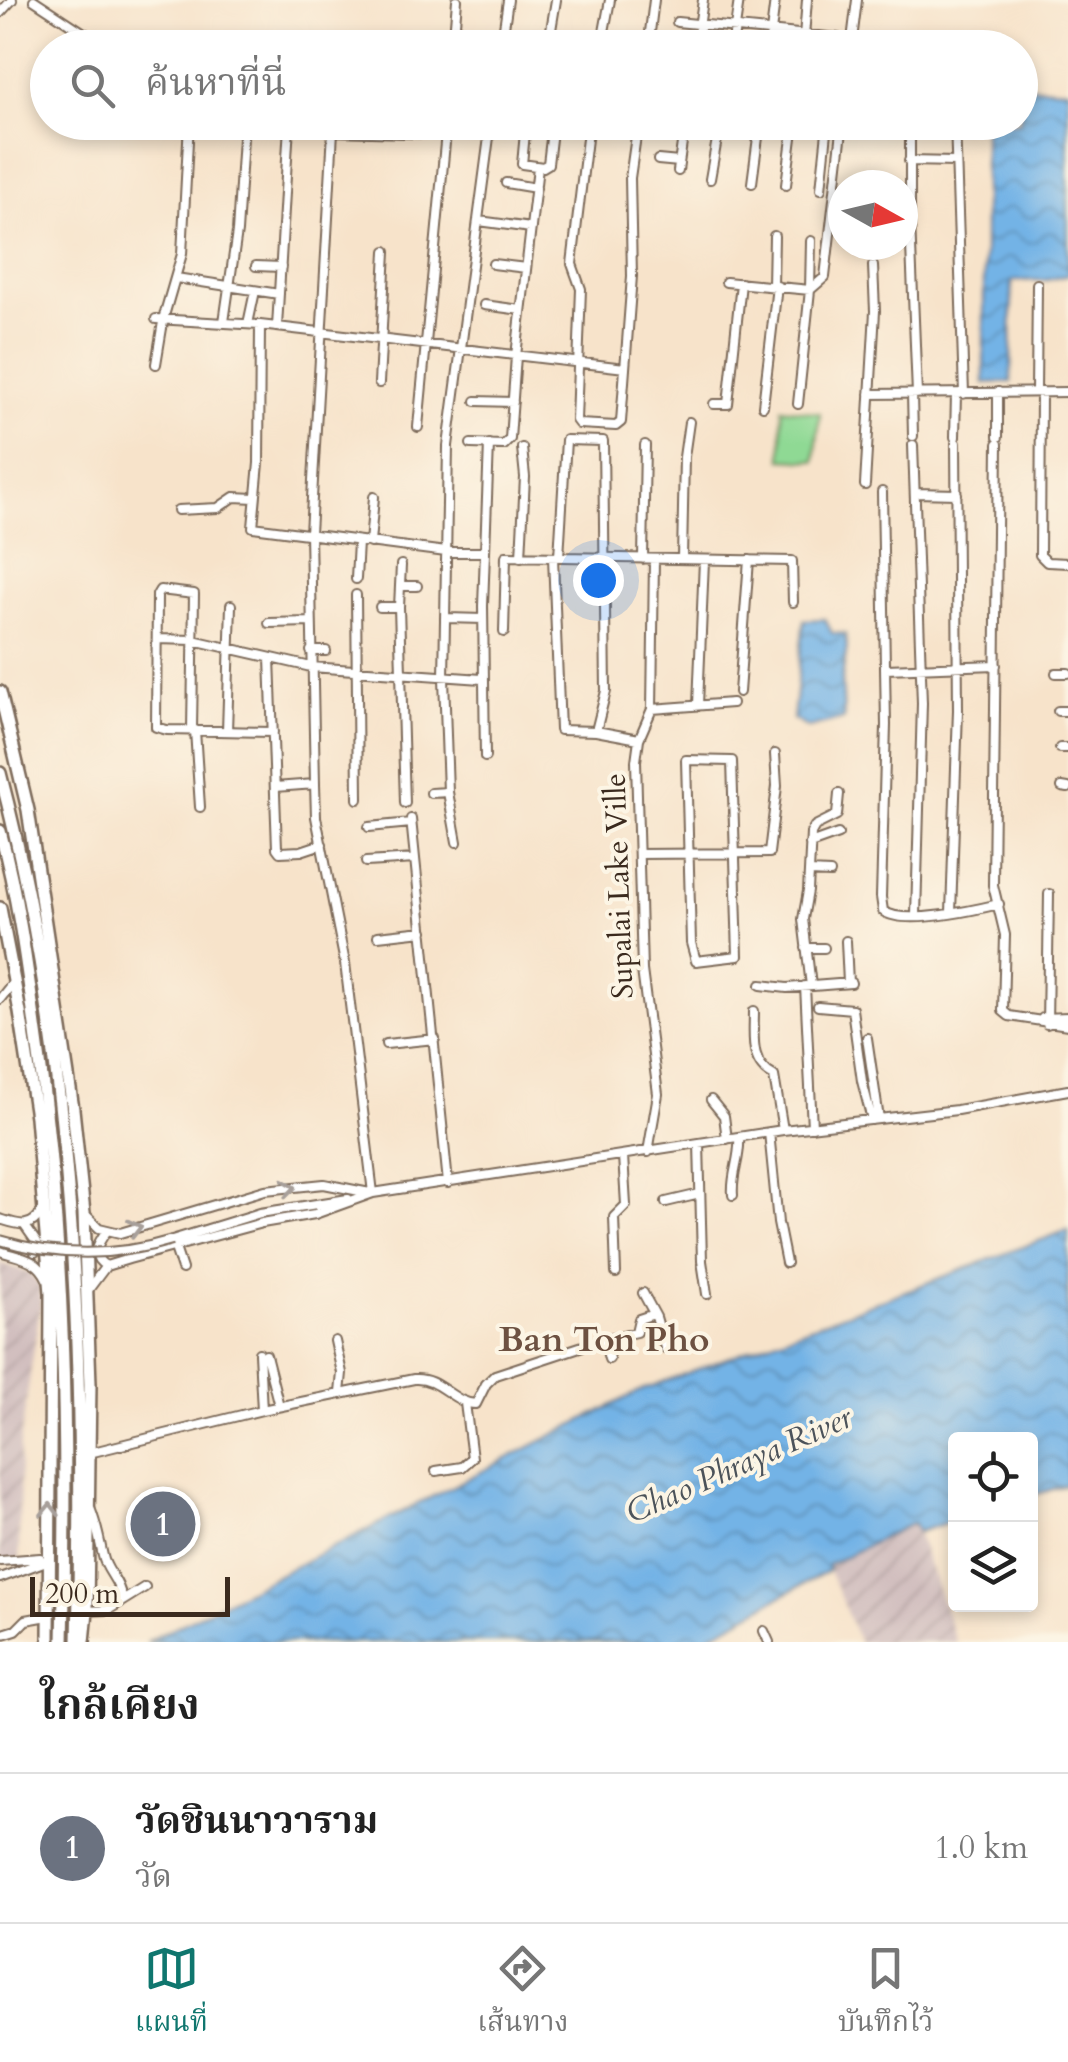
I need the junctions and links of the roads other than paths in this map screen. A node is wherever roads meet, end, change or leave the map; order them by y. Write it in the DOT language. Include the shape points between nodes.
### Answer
graph roads {
  1 [pos="12,0"];
  2 [pos="34,0"];
  3 [pos="457,0"];
  4 [pos="508,0"];
  5 [pos="556,0"];
  6 [pos="610,0"];
  7 [pos="654,0"];
  8 [pos="703,0"];
  9 [pos="739,0"];
  10 [pos="775,0"];
  11 [pos="808,0"];
  12 [pos="857,0"];
  13 [pos="0,12"];
  14 [pos="677,22"];
  15 [pos="700,24"];
  16 [pos="736,28"];
  17 [pos="80,30"];
  18 [pos="454,30"];
  19 [pos="504,30"];
  20 [pos="551,30"];
  21 [pos="604,30"];
  22 [pos="650,30"];
  23 [pos="699,30"];
  24 [pos="754,30"];
  25 [pos="771,30"];
  26 [pos="805,30"];
  27 [pos="853,30"];
  28 [pos="188,140"];
  29 [pos="242,140"];
  30 [pos="288,140"];
  31 [pos="333,140"];
  32 [pos="445,140"];
  33 [pos="489,140"];
  34 [pos="524,140"];
  35 [pos="551,140"];
  36 [pos="587,140"];
  37 [pos="635,140"];
  38 [pos="682,140"];
  39 [pos="717,140"];
  40 [pos="758,140"];
  41 [pos="792,140"];
  42 [pos="826,140"];
  43 [pos="841,140"];
  44 [pos="910,140"];
  45 [pos="955,140"];
  46 [pos="658,160"];
  47 [pos="909,161"];
  48 [pos="955,162"];
  49 [pos="538,167"];
  50 [pos="710,179"];
  51 [pos="506,182"];
  52 [pos="752,183"];
  53 [pos="786,185"];
  54 [pos="536,188"];
  55 [pos="821,189"];
  56 [pos="478,220"];
  57 [pos="531,228"];
  58 [pos="774,236"];
  59 [pos="811,240"];
  60 [pos="386,251"];
  61 [pos="493,264"];
  62 [pos="256,266"];
  63 [pos="873,266"];
  64 [pos="280,267"];
  65 [pos="526,268"];
  66 [pos="176,278"];
  67 [pos="726,282"];
  68 [pos="741,283"];
  69 [pos="1037,284"];
  70 [pos="775,286"];
  71 [pos="230,287"];
  72 [pos="810,290"];
  73 [pos="255,291"];
  74 [pos="279,294"];
  75 [pos="484,305"];
  76 [pos="521,310"];
  77 [pos="160,320"];
  78 [pos="224,322"];
  79 [pos="248,324"];
  80 [pos="260,325"];
  81 [pos="276,328"];
  82 [pos="323,332"];
  83 [pos="382,340"];
  84 [pos="426,346"];
  85 [pos="460,349"];
  86 [pos="516,356"];
  87 [pos="580,363"];
  88 [pos="156,364"];
  89 [pos="625,368"];
  90 [pos="379,383"];
  91 [pos="998,392"];
  92 [pos="1039,392"];
  93 [pos="1068,392"];
  94 [pos="870,394"];
  95 [pos="914,394"];
  96 [pos="960,394"];
  97 [pos="476,401"];
  98 [pos="513,402"];
  99 [pos="714,404"];
  100 [pos="798,404"];
  101 [pos="763,406"];
  102 [pos="689,422"];
  103 [pos="418,427"];
  104 [pos="472,444"];
  105 [pos="489,444"];
  106 [pos="644,445"];
  107 [pos="522,448"];
  108 [pos="259,463"];
  109 [pos="272,465"];
  110 [pos="865,485"];
  111 [pos="882,492"];
  112 [pos="916,494"];
  113 [pos="957,494"];
  114 [pos="374,497"];
  115 [pos="255,498"];
  116 [pos="178,510"];
  117 [pos="358,528"];
  118 [pos="372,529"];
  119 [pos="310,536"];
  120 [pos="358,542"];
  121 [pos="370,543"];
  122 [pos="446,552"];
  123 [pos="485,552"];
  124 [pos="521,557"];
  125 [pos="556,557"];
  126 [pos="602,558"];
  127 [pos="642,559"];
  128 [pos="654,559"];
  129 [pos="682,559"];
  130 [pos="704,560"];
  131 [pos="749,560"];
  132 [pos="1068,562"];
  133 [pos="401,565"];
  134 [pos="356,579"];
  135 [pos="400,586"];
  136 [pos="417,586"];
  137 [pos="356,595"];
  138 [pos="792,602"];
  139 [pos="231,606"];
  140 [pos="380,607"];
  141 [pos="399,607"];
  142 [pos="446,618"];
  143 [pos="483,619"];
  144 [pos="310,622"];
  145 [pos="269,623"];
  146 [pos="504,632"];
  147 [pos="158,639"];
  148 [pos="193,640"];
  149 [pos="229,650"];
  150 [pos="310,650"];
  151 [pos="326,650"];
  152 [pos="270,658"];
  153 [pos="996,665"];
  154 [pos="958,666"];
  155 [pos="311,667"];
  156 [pos="922,667"];
  157 [pos="358,668"];
  158 [pos="886,669"];
  159 [pos="1056,673"];
  160 [pos="1068,673"];
  161 [pos="400,674"];
  162 [pos="444,678"];
  163 [pos="482,679"];
  164 [pos="0,692"];
  165 [pos="740,692"];
  166 [pos="732,703"];
  167 [pos="698,705"];
  168 [pos="652,708"];
  169 [pos="194,730"];
  170 [pos="227,731"];
  171 [pos="596,731"];
  172 [pos="273,732"];
  173 [pos="639,739"];
  174 [pos="775,754"];
  175 [pos="485,756"];
  176 [pos="0,773"];
  177 [pos="315,784"];
  178 [pos="274,787"];
  179 [pos="431,792"];
  180 [pos="448,792"];
  181 [pos="839,794"];
  182 [pos="358,799"];
  183 [pos="404,804"];
  184 [pos="200,806"];
  185 [pos="369,827"];
  186 [pos="0,831"];
  187 [pos="838,834"];
  188 [pos="457,842"];
  189 [pos="322,844"];
  190 [pos="810,844"];
  191 [pos="734,853"];
  192 [pos="639,854"];
  193 [pos="689,854"];
  194 [pos="416,860"];
  195 [pos="366,862"];
  196 [pos="810,872"];
  197 [pos="830,873"];
  198 [pos="24,877"];
  199 [pos="1049,894"];
  200 [pos="998,904"];
  201 [pos="0,908"];
  202 [pos="952,913"];
  203 [pos="916,916"];
  204 [pos="423,930"];
  205 [pos="378,936"];
  206 [pos="3,937"];
  207 [pos="846,942"];
  208 [pos="806,948"];
  209 [pos="824,948"];
  210 [pos="39,964"];
  211 [pos="0,978"];
  212 [pos="14,980"];
  213 [pos="56,980"];
  214 [pos="761,985"];
  215 [pos="808,986"];
  216 [pos="0,999"];
  217 [pos="32,1000"];
  218 [pos="818,1006"];
  219 [pos="754,1011"];
  220 [pos="1068,1017"];
  221 [pos="1044,1020"];
  222 [pos="1068,1025"];
  223 [pos="24,1035"];
  224 [pos="866,1038"];
  225 [pos="435,1039"];
  226 [pos="386,1044"];
  227 [pos="1068,1090"];
  228 [pos="710,1100"];
  229 [pos="876,1119"];
  230 [pos="812,1127"];
  231 [pos="783,1130"];
  232 [pos="769,1132"];
  233 [pos="739,1137"];
  234 [pos="727,1139"];
  235 [pos="699,1144"];
  236 [pos="648,1152"];
  237 [pos="623,1156"];
  238 [pos="448,1183"];
  239 [pos="373,1193"];
  240 [pos="700,1194"];
  241 [pos="733,1195"];
  242 [pos="353,1199"];
  243 [pos="666,1202"];
  244 [pos="44,1208"];
  245 [pos="84,1213"];
  246 [pos="0,1219"];
  247 [pos="25,1226"];
  248 [pos="106,1232"];
  249 [pos="200,1235"];
  250 [pos="0,1240"];
  251 [pos="174,1244"];
  252 [pos="0,1251"];
  253 [pos="31,1260"];
  254 [pos="786,1262"];
  255 [pos="106,1266"];
  256 [pos="182,1269"];
  257 [pos="616,1273"];
  258 [pos="87,1290"];
  259 [pos="51,1293"];
  260 [pos="643,1294"];
  261 [pos="707,1294"];
  262 [pos="654,1314"];
  263 [pos="88,1318"];
  264 [pos="52,1319"];
  265 [pos="604,1339"];
  266 [pos="335,1340"];
  267 [pos="665,1348"];
  268 [pos="608,1359"];
  269 [pos="340,1393"];
  270 [pos="72,1394"];
  271 [pos="465,1403"];
  272 [pos="279,1406"];
  273 [pos="262,1410"];
  274 [pos="89,1453"];
  275 [pos="436,1471"];
  276 [pos="88,1504"];
  277 [pos="49,1558"];
  278 [pos="0,1561"];
  279 [pos="0,1578"];
  280 [pos="146,1587"];
  281 [pos="122,1600"];
  282 [pos="87,1611"];
  283 [pos="48,1616"];
  284 [pos="16,1630"];
  285 [pos="764,1631"];
  286 [pos="0,1635"];
  287 [pos="16,1642"];
  288 [pos="48,1642"];
  289 [pos="63,1642"];
  290 [pos="81,1642"];
  291 [pos="769,1642"];
  1 -- 13 [label="street"];
  2 -- 17 [label="street"];
  3 -- 18 [label="street"];
  4 -- 19 [label="street"];
  5 -- 20 [label="street"];
  6 -- 21 [label="street"];
  7 -- 22 [label="street"];
  8 -- 15 [label="street"];
  9 -- 16 [label="street"];
  10 -- 25 [label="street"];
  11 -- 26 [label="street"];
  12 -- 27 [label="street"];
  14 -- 15 [label="street"];
  15 -- 16 [label="street"];
  15 -- 23 [label="street"];
  16 -- 24 [label="street"];
  28 -- 66 [label="street"];
  29 -- 71 [label="street"];
  30 -- 64 [label="street"];
  31 -- 82 [label="street"];
  32 -- 84 [label="street"];
  33 -- 56 [label="street"];
  34 -- 49 [label="street" via="521,161"];
  35 -- 49 [label="street" via="548,164"];
  36 -- 87 [label="street" via="572,264 581,290"];
  37 -- 89 [label="street"];
  38 -- 46 [label="street" via="678,166"];
  39 -- 50 [label="street"];
  40 -- 52 [label="street"];
  41 -- 53 [label="street"];
  42 -- 55 [label="street"];
  43 -- 72 [label="street" via="824,277"];
  44 -- 47 [label="street"];
  45 -- 48 [label="street"];
  47 -- 48 [label="street"];
  47 -- 95 [label="street"];
  48 -- 96 [label="street"];
  49 -- 54 [label="street"];
  51 -- 54 [label="street"];
  54 -- 57 [label="street"];
  56 -- 57 [label="street"];
  56 -- 85 [label="street"];
  57 -- 65 [label="street"];
  58 -- 70 [label="street"];
  59 -- 72 [label="street"];
  60 -- 83 [label="street"];
  61 -- 65 [label="street"];
  62 -- 64 [label="street"];
  63 -- 94 [label="street"];
  64 -- 74 [label="street"];
  65 -- 76 [label="street"];
  66 -- 71 [label="street"];
  66 -- 77 [label="street"];
  67 -- 68 [label="street"];
  68 -- 70 [label="street"];
  68 -- 99 [label="street" via="728,404"];
  69 -- 92 [label="street"];
  70 -- 72 [label="street"];
  70 -- 101 [label="street"];
  71 -- 73 [label="street"];
  71 -- 78 [label="street"];
  72 -- 100 [label="street"];
  73 -- 74 [label="street"];
  73 -- 79 [label="street"];
  74 -- 81 [label="street"];
  75 -- 76 [label="street"];
  76 -- 86 [label="street"];
  77 -- 78 [label="street"];
  77 -- 88 [label="street"];
  78 -- 79 [label="street"];
  79 -- 80 [label="street"];
  80 -- 81 [label="street"];
  80 -- 108 [label="street"];
  81 -- 82 [label="street"];
  82 -- 83 [label="street"];
  82 -- 119 [label="street"];
  83 -- 84 [label="street"];
  83 -- 90 [label="street"];
  84 -- 85 [label="street"];
  84 -- 103 [label="street"];
  85 -- 86 [label="street"];
  85 -- 122 [label="street" via="448,446"];
  86 -- 87 [label="street"];
  86 -- 98 [label="street"];
  87 -- 89 [label="street"];
  87 -- 89 [label="street" via="579,424 620,426"];
  91 -- 92 [label="street"];
  91 -- 96 [label="street"];
  91 -- 153 [label="street"];
  92 -- 93 [label="street"];
  92 -- 132 [label="street" via="1040,556"];
  94 -- 95 [label="street"];
  94 -- 110 [label="street"];
  95 -- 96 [label="street"];
  95 -- 112 [label="street"];
  96 -- 113 [label="street"];
  97 -- 98 [label="street"];
  98 -- 105 [label="street" via="508,444"];
  102 -- 129 [label="street"];
  104 -- 105 [label="street"];
  105 -- 123 [label="street"];
  106 -- 127 [label="street"];
  107 -- 124 [label="street"];
  108 -- 109 [label="street"];
  108 -- 115 [label="street"];
  111 -- 158 [label="street"];
  112 -- 113 [label="street"];
  112 -- 156 [label="street"];
  113 -- 154 [label="street"];
  114 -- 118 [label="street"];
  115 -- 116 [label="street"];
  115 -- 119 [label="street" via="253,527"];
  117 -- 118 [label="street"];
  118 -- 121 [label="street"];
  119 -- 120 [label="street"];
  119 -- 144 [label="street"];
  120 -- 121 [label="street"];
  120 -- 134 [label="street"];
  121 -- 122 [label="street"];
  122 -- 123 [label="street"];
  122 -- 142 [label="street"];
  123 -- 143 [label="street"];
  124 -- 125 [label="street"];
  124 -- 146 [label="street" via="506,556"];
  125 -- 126 [label="street"];
  125 -- 126 [label="street" via="566,440 603,441"];
  125 -- 171 [label="street" via="560,730"];
  126 -- 127 [label="street"];
  126 -- 171 [label="street" via="606,691"];
  127 -- 128 [label="street"];
  128 -- 129 [label="street"];
  128 -- 168 [label="street, Supalai Lake Ville"];
  129 -- 130 [label="street"];
  130 -- 131 [label="street"];
  130 -- 167 [label="street"];
  131 -- 138 [label="street" via="792,561"];
  131 -- 165 [label="street"];
  133 -- 135 [label="street"];
  135 -- 136 [label="street"];
  135 -- 141 [label="street"];
  137 -- 157 [label="street"];
  139 -- 149 [label="street"];
  140 -- 141 [label="street"];
  141 -- 161 [label="street"];
  142 -- 143 [label="street"];
  142 -- 162 [label="street"];
  143 -- 163 [label="street"];
  144 -- 145 [label="street"];
  144 -- 150 [label="street"];
  147 -- 148 [label="street"];
  147 -- 148 [label="street" via="156,595 164,590 194,594"];
  147 -- 169 [label="street" via="156,728"];
  148 -- 149 [label="street"];
  148 -- 169 [label="street"];
  149 -- 152 [label="street"];
  149 -- 170 [label="street"];
  150 -- 151 [label="street"];
  150 -- 155 [label="street"];
  152 -- 155 [label="street"];
  152 -- 172 [label="street"];
  153 -- 154 [label="street"];
  153 -- 200 [label="street"];
  154 -- 156 [label="street"];
  154 -- 202 [label="street"];
  155 -- 157 [label="street"];
  155 -- 177 [label="street"];
  156 -- 158 [label="street"];
  156 -- 203 [label="street"];
  157 -- 161 [label="street"];
  157 -- 182 [label="street"];
  158 -- 203 [label="street" via="881,905 892,917"];
  159 -- 160 [label="street"];
  161 -- 162 [label="street"];
  161 -- 183 [label="street"];
  162 -- 163 [label="street"];
  162 -- 180 [label="street"];
  163 -- 175 [label="street"];
  164 -- 198 [label="main road" via="22,775"];
  166 -- 167 [label="street"];
  167 -- 168 [label="street"];
  168 -- 173 [label="street, Supalai Lake Ville"];
  169 -- 170 [label="street"];
  169 -- 184 [label="street"];
  170 -- 172 [label="street"];
  171 -- 173 [label="street"];
  172 -- 178 [label="street"];
  173 -- 192 [label="street, Supalai Lake Ville"];
  174 -- 191 [label="street" via="770,853"];
  176 -- 198 [label="main road"];
  177 -- 178 [label="street"];
  177 -- 189 [label="street"];
  178 -- 189 [label="street" via="278,851"];
  179 -- 180 [label="street"];
  180 -- 188 [label="street"];
  181 -- 190 [label="street" via="837,814 812,828"];
  185 -- 194 [label="street" via="411,821"];
  186 -- 198 [label="main road"];
  187 -- 190 [label="street"];
  189 -- 239 [label="street" via="346,962"];
  190 -- 196 [label="street"];
  191 -- 193 [label="street"];
  191 -- 193 [label="street" via="732,762 686,760"];
  191 -- 193 [label="street" via="738,956 696,961"];
  192 -- 193 [label="street"];
  192 -- 236 [label="street, Supalai Lake Ville" via="642,970 658,1094"];
  194 -- 195 [label="street"];
  194 -- 204 [label="street"];
  196 -- 197 [label="street"];
  196 -- 208 [label="street"];
  198 -- 210 [label="main road"];
  198 -- 213 [label="main road"];
  198 -- 217 [label="main road"];
  199 -- 221 [label="street"];
  200 -- 202 [label="street"];
  200 -- 221 [label="street" via="1005,934 1003,1011"];
  201 -- 206 [label="main road"];
  202 -- 203 [label="street"];
  204 -- 205 [label="street"];
  204 -- 225 [label="street"];
  206 -- 212 [label="main road"];
  207 -- 215 [label="street" via="849,983"];
  208 -- 209 [label="street"];
  208 -- 215 [label="street"];
  210 -- 213 [label="main road"];
  210 -- 270 [label="main road" via="62,1113 74,1274"];
  211 -- 212 [label="street"];
  212 -- 216 [label="street"];
  212 -- 223 [label="main road"];
  213 -- 245 [label="main road"];
  214 -- 215 [label="street"];
  215 -- 230 [label="street"];
  217 -- 223 [label="main road"];
  217 -- 270 [label="main road"];
  218 -- 229 [label="street" via="852,1009 862,1080"];
  219 -- 231 [label="street" via="755,1055 774,1076"];
  220 -- 221 [label="street"];
  221 -- 222 [label="street"];
  223 -- 244 [label="main road"];
  224 -- 229 [label="street"];
  225 -- 226 [label="street"];
  225 -- 238 [label="street"];
  227 -- 229 [label="street"];
  228 -- 234 [label="street" via="724,1116"];
  229 -- 230 [label="street"];
  230 -- 231 [label="street"];
  231 -- 232 [label="street"];
  232 -- 233 [label="street"];
  232 -- 254 [label="street"];
  233 -- 234 [label="street"];
  233 -- 241 [label="street"];
  234 -- 235 [label="street"];
  235 -- 236 [label="street"];
  235 -- 240 [label="street"];
  236 -- 237 [label="street"];
  237 -- 238 [label="street"];
  237 -- 257 [label="street" via="626,1205 614,1216"];
  238 -- 239 [label="street"];
  239 -- 242 [label="street"];
  248 -- 239 [label="street, one-way" via="128,1232 293,1186"];
  240 -- 243 [label="street"];
  240 -- 261 [label="street"];
  242 -- 249 [label="street" via="315,1214"];
  242 -- 249 [label="street" via="260,1213 210,1226"];
  244 -- 247 [label="street"];
  244 -- 259 [label="main road"];
  245 -- 248 [label="street"];
  245 -- 258 [label="main road"];
  246 -- 247 [label="street"];
  247 -- 253 [label="street" via="37,1243"];
  248 -- 255 [label="street" via="96,1249"];
  249 -- 251 [label="street"];
  250 -- 251 [label="street, bridge" via="82,1253"];
  251 -- 255 [label="street"];
  251 -- 256 [label="street"];
  252 -- 253 [label="street"];
  253 -- 259 [label="street" via="46,1275"];
  255 -- 258 [label="street"];
  258 -- 263 [label="main road"];
  259 -- 264 [label="main road"];
  260 -- 262 [label="street"];
  262 -- 265 [label="street" via="639,1319 636,1332"];
  262 -- 267 [label="street"];
  263 -- 270 [label="main road"];
  263 -- 274 [label="main road"];
  264 -- 270 [label="main road"];
  277 -- 264 [label="main road, one-way"];
  265 -- 268 [label="street"];
  265 -- 271 [label="street" via="495,1375 480,1401"];
  266 -- 269 [label="street"];
  269 -- 271 [label="street" via="426,1378"];
  269 -- 272 [label="street"];
  270 -- 289 [label="main road"];
  270 -- 290 [label="main road"];
  271 -- 275 [label="street" via="472,1458 462,1467"];
  272 -- 273 [label="street"];
  272 -- 273 [label="street" via="262,1354"];
  273 -- 274 [label="street"];
  274 -- 276 [label="main road"];
  276 -- 281 [label="street"];
  276 -- 282 [label="main road"];
  277 -- 278 [label="street"];
  277 -- 279 [label="street"];
  277 -- 283 [label="main road"];
  280 -- 281 [label="street"];
  281 -- 282 [label="street" via="108,1610"];
  282 -- 290 [label="main road"];
  283 -- 284 [label="street" via="26,1620"];
  283 -- 288 [label="main road"];
  284 -- 286 [label="street"];
  284 -- 287 [label="street"];
  285 -- 291 [label="street"];
}
